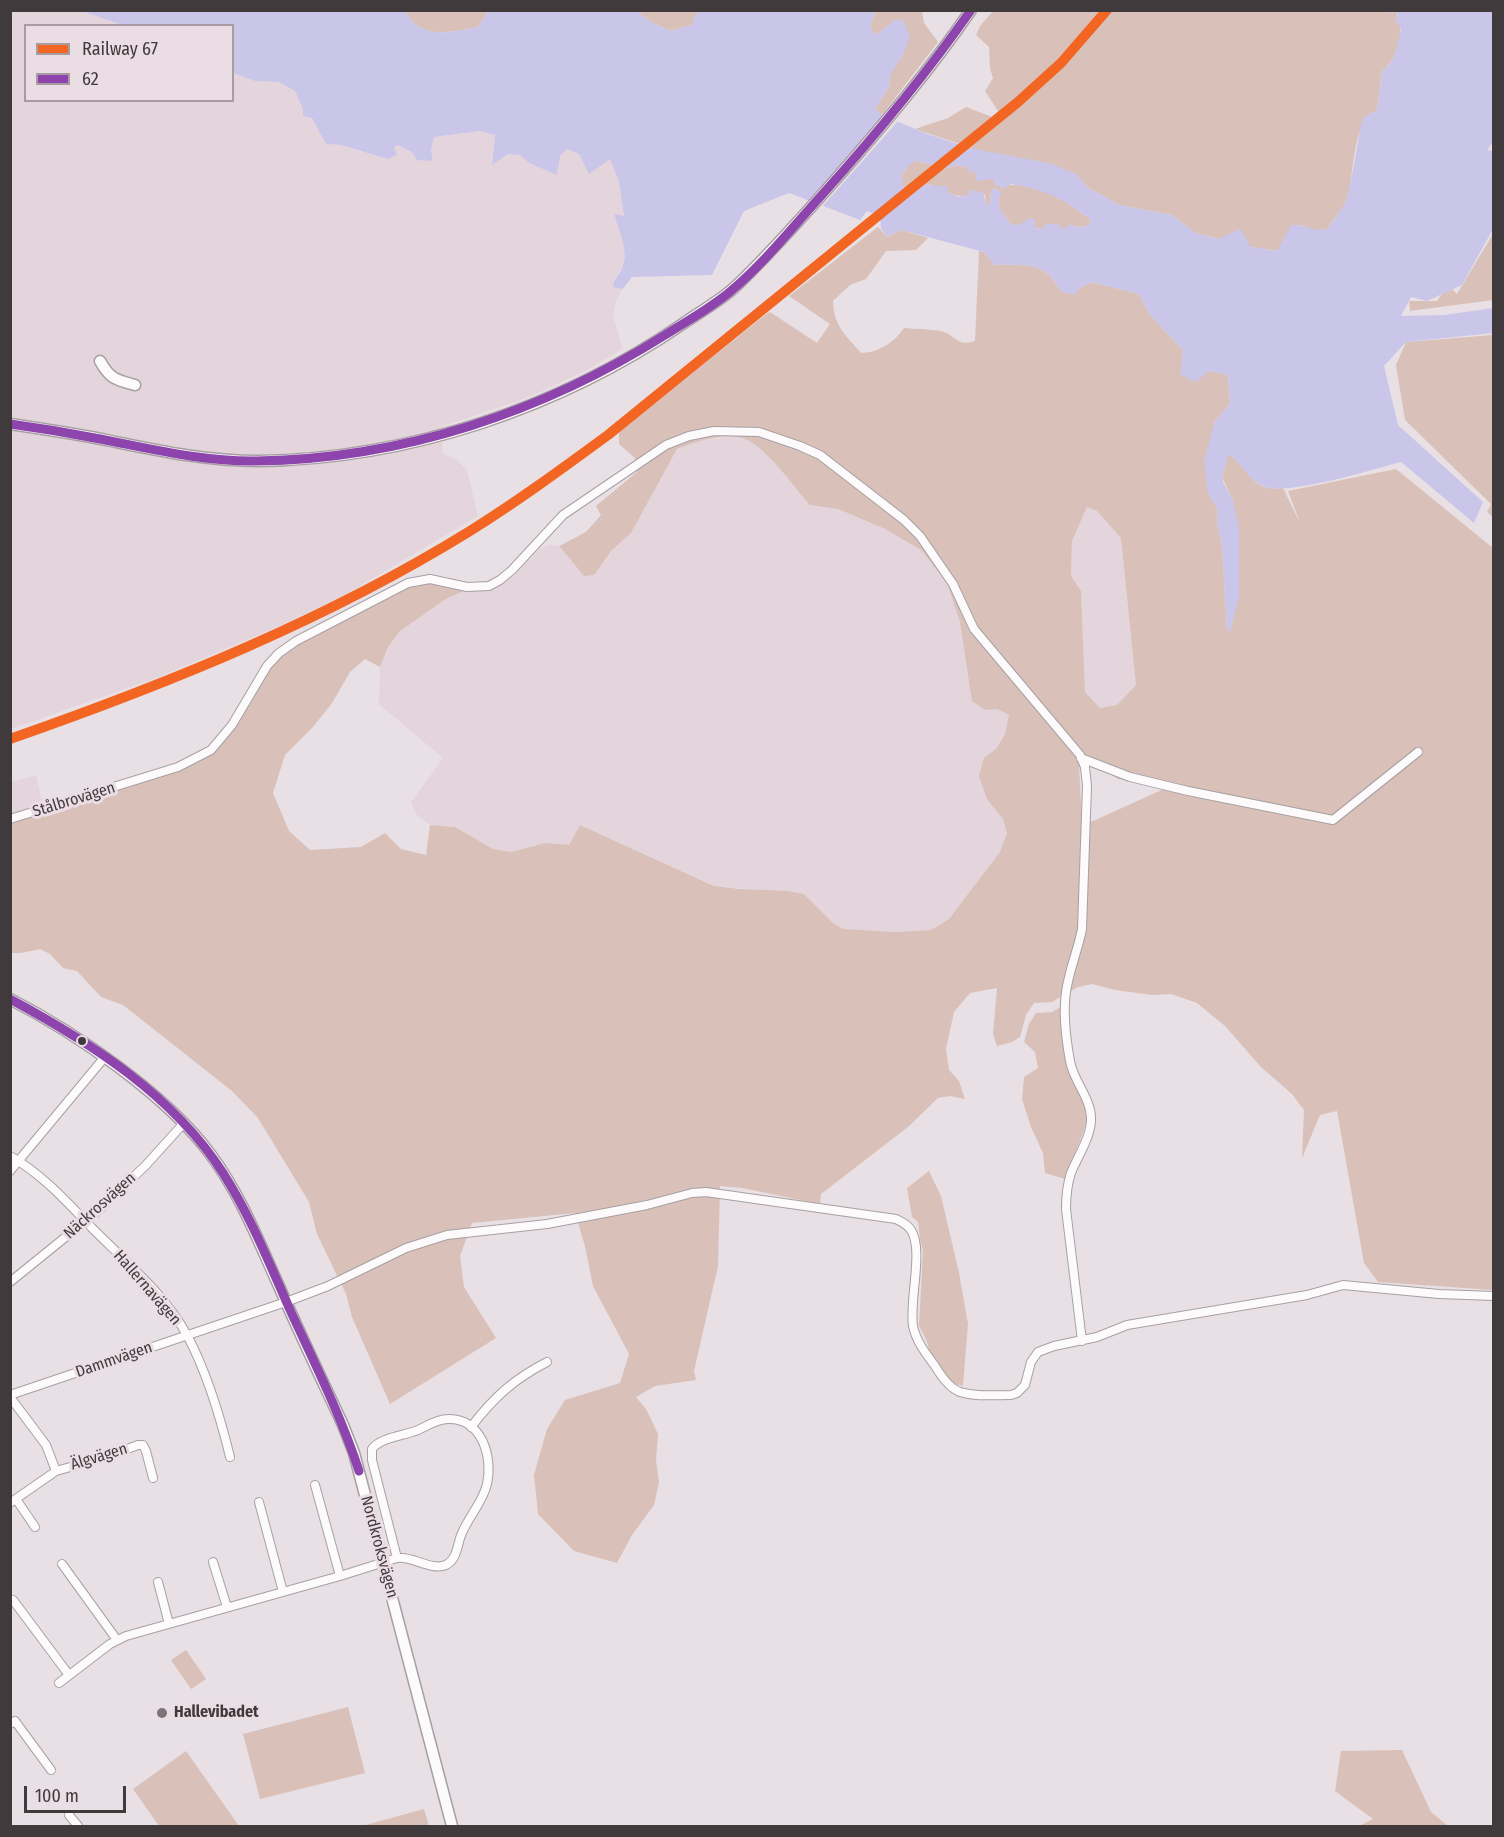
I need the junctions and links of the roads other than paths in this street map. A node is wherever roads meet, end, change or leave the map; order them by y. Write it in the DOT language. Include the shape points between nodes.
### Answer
graph roads {
  1 [pos="972,10"];
  2 [pos="100,361"];
  3 [pos="135,385"];
  4 [pos="10,424"];
  5 [pos="1418,752"];
  6 [pos="1081,758"];
  7 [pos="10,819"];
  8 [pos="10,999"];
  9 [pos="104,1058"];
  10 [pos="183,1124"];
  11 [pos="10,1156"];
  12 [pos="19,1161"];
  13 [pos="10,1171"];
  14 [pos="86,1221"];
  15 [pos="10,1282"];
  16 [pos="1494,1296"];
  17 [pos="286,1302"];
  18 [pos="187,1335"];
  19 [pos="1082,1341"];
  20 [pos="547,1362"];
  21 [pos="10,1396"];
  22 [pos="471,1427"];
  23 [pos="230,1457"];
  24 [pos="56,1471"];
  25 [pos="153,1478"];
  26 [pos="315,1485"];
  27 [pos="13,1501"];
  28 [pos="259,1502"];
  29 [pos="35,1527"];
  30 [pos="397,1558"];
  31 [pos="213,1562"];
  32 [pos="384,1563"];
  33 [pos="62,1564"];
  34 [pos="340,1576"];
  35 [pos="158,1582"];
  36 [pos="283,1592"];
  37 [pos="13,1600"];
  38 [pos="227,1607"];
  39 [pos="169,1624"];
  40 [pos="117,1640"];
  41 [pos="69,1675"];
  42 [pos="59,1683"];
  43 [pos="10,1724"];
  44 [pos="51,1770"];
  45 [pos="69,1815"];
  46 [pos="78,1827"];
  47 [pos="452,1827"];
  1 -- 4 [label="street" via="892,114 734,289 647,348 534,404 460,430 403,444 314,458 258,461 181,456"];
  2 -- 3 [label="street" via="115,380"];
  5 -- 6 [label="street" via="1333,820 1130,777"];
  6 -- 7 [label="street, Stålbrovägen" via="974,629 953,584 904,520 820,455 759,432 741,430 689,436 666,445 563,514 512,570 489,586 466,587 430,579 408,583 296,641 267,666 211,750 178,767"];
  6 -- 19 [label="street" via="1087,786 1082,929 1066,991 1065,1013 1070,1061 1091,1114 1090,1127 1066,1191"];
  8 -- 9 [label="street, Nordkroksvägen" via="56,1024"];
  9 -- 10 [label="street, Nordkroksvägen"];
  9 -- 12 [label="street"];
  10 -- 14 [label="street, Näckrosvägen"];
  10 -- 17 [label="street, Nordkroksvägen" via="210,1154 228,1183"];
  11 -- 12 [label="street, Hallernavägen"];
  12 -- 13 [label="street"];
  12 -- 14 [label="street, Hallernavägen"];
  14 -- 15 [label="street, Näckrosvägen"];
  14 -- 18 [label="street, Hallernavägen" via="155,1292"];
  16 -- 19 [label="street" via="1343,1285 1299,1297 1127,1324"];
  17 -- 18 [label="street, Dammvägen"];
  17 -- 19 [label="street, Dammvägen" via="406,1248 447,1236 547,1224 706,1192 904,1223 912,1231 916,1247 915,1331 942,1377 956,1390 972,1395 1017,1393 1025,1385 1038,1352"];
  17 -- 32 [label="street, Nordkroksvägen" via="351,1447"];
  18 -- 21 [label="street, Dammvägen"];
  18 -- 23 [label="street, Hallernavägen" via="210,1388"];
  20 -- 22 [label="street" via="513,1382"];
  21 -- 24 [label="street, Älgvägen" via="46,1445"];
  22 -- 30 [label="street" via="486,1449 486,1485 453,1558 438,1567"];
  22 -- 30 [label="street" via="442,1420 373,1446 370,1452"];
  24 -- 25 [label="street, Älgvägen" via="141,1445"];
  24 -- 27 [label="street, Älgvägen"];
  26 -- 34 [label="street"];
  27 -- 29 [label="street, Älgvägen"];
  28 -- 36 [label="street"];
  30 -- 32 [label="street"];
  31 -- 38 [label="street"];
  32 -- 34 [label="street"];
  32 -- 47 [label="street, Nordkroksvägen"];
  33 -- 40 [label="street"];
  34 -- 36 [label="street"];
  35 -- 39 [label="street"];
  36 -- 38 [label="street"];
  37 -- 41 [label="street"];
  38 -- 39 [label="street"];
  39 -- 40 [label="street"];
  40 -- 41 [label="street"];
  41 -- 42 [label="street"];
  43 -- 44 [label="street" via="15,1721"];
  45 -- 46 [label="street"];
}
